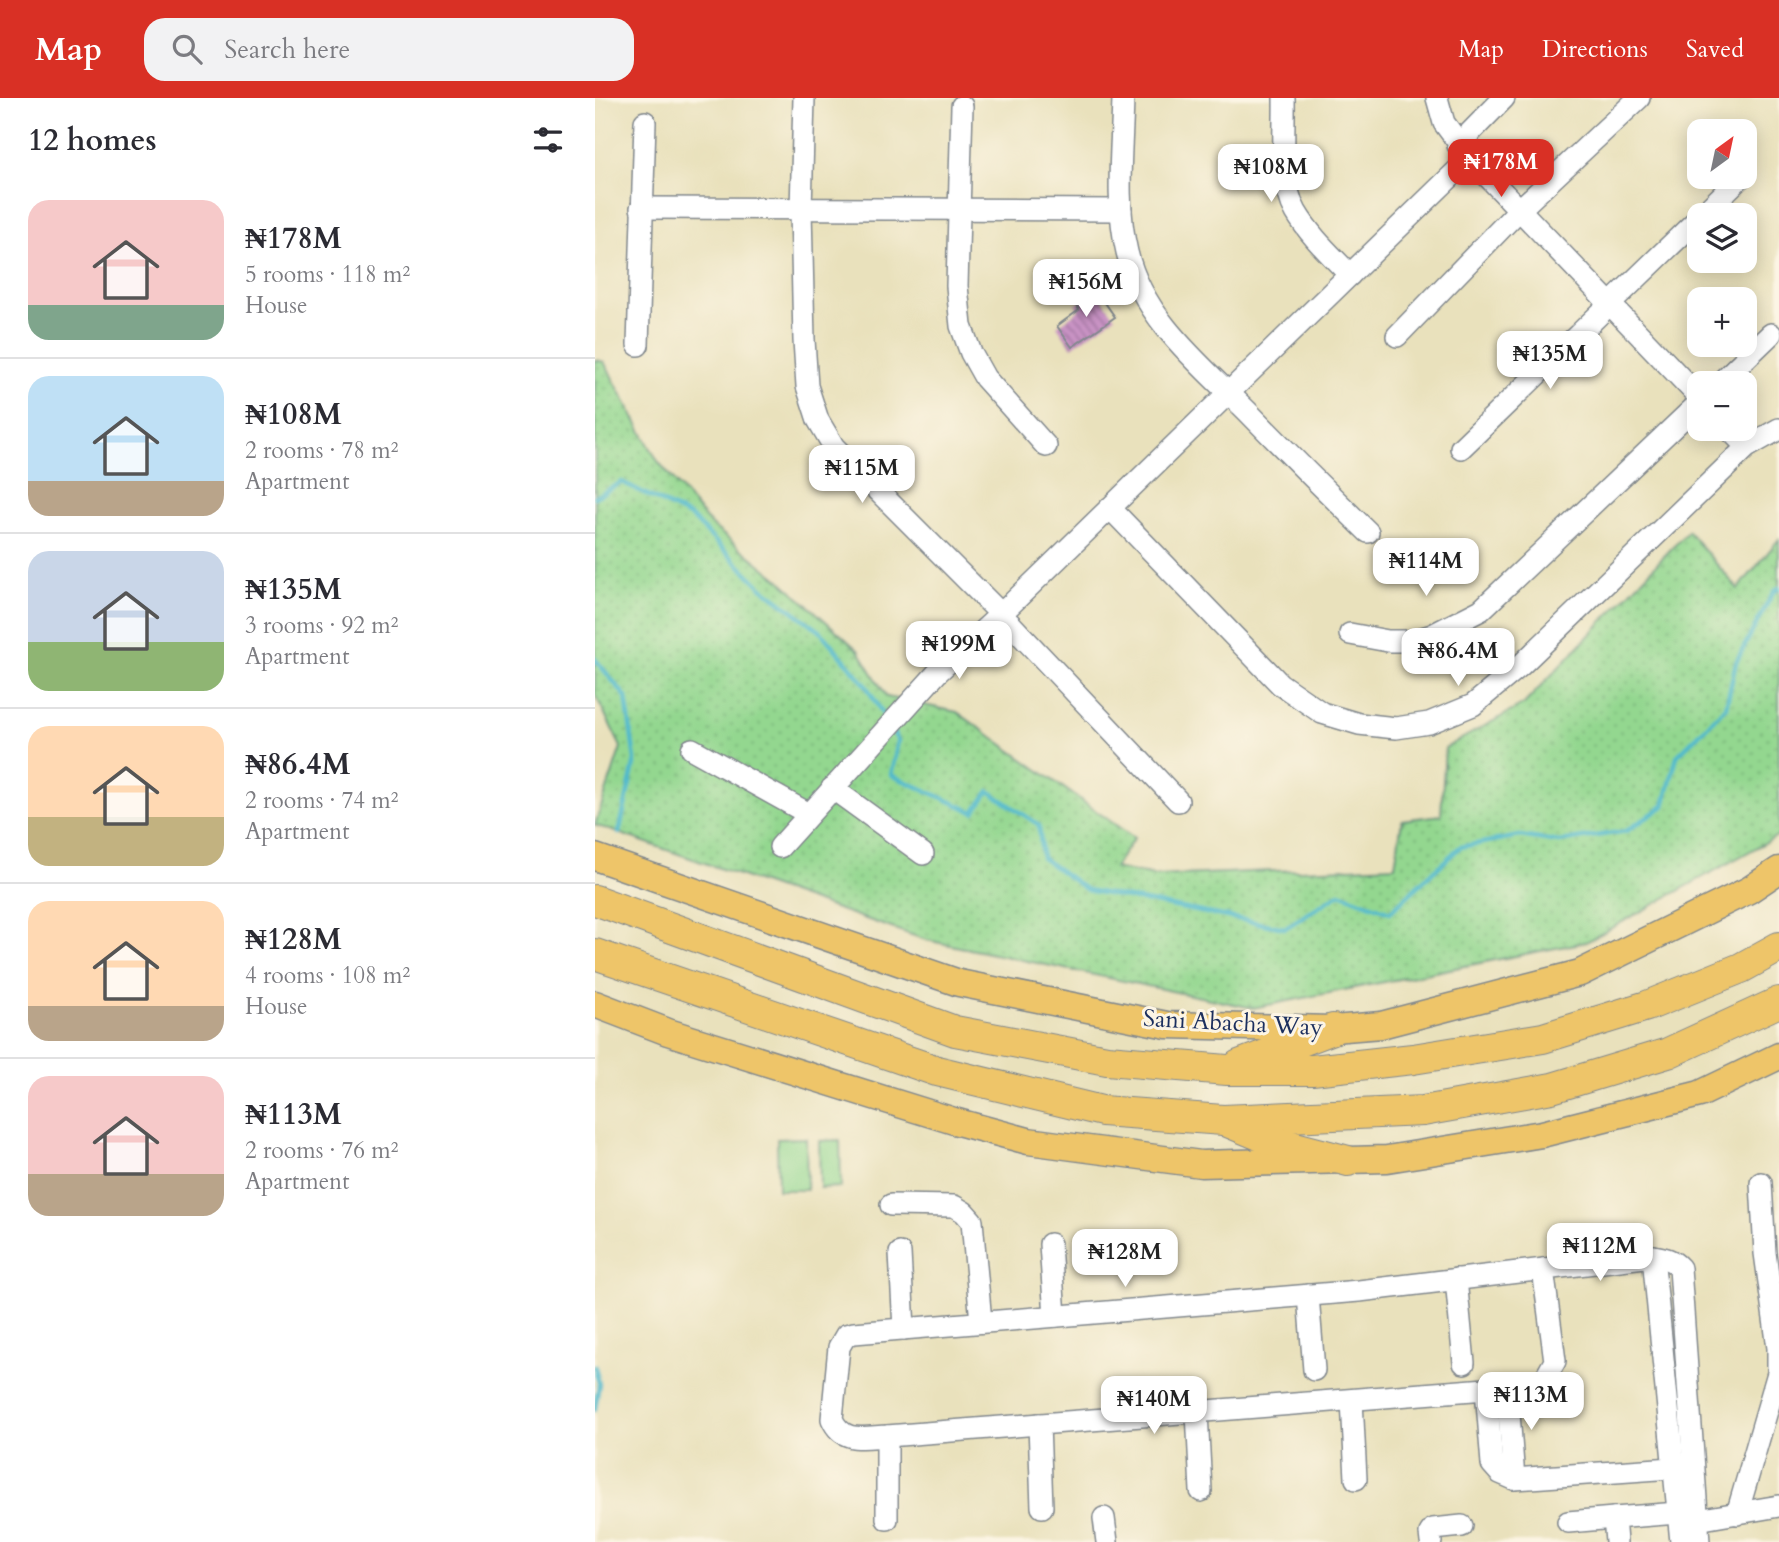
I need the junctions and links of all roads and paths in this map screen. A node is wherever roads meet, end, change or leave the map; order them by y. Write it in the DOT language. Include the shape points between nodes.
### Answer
graph roads {
  1 [pos="804,98"];
  2 [pos="1123,98"];
  3 [pos="1285,98"];
  4 [pos="1437,98"];
  5 [pos="1504,98"];
  6 [pos="1639,98"];
  7 [pos="963,106"];
  8 [pos="645,122"];
  9 [pos="1464,152"];
  10 [pos="1728,189"];
  11 [pos="1714,203"];
  12 [pos="641,208"];
  13 [pos="960,209"];
  14 [pos="801,210"];
  15 [pos="1121,210"];
  16 [pos="1519,210"];
  17 [pos="1687,229"];
  18 [pos="1350,275"];
  19 [pos="1610,304"];
  20 [pos="1771,334"];
  21 [pos="1397,336"];
  22 [pos="638,345"];
  23 [pos="1732,371"];
  24 [pos="1687,384"];
  25 [pos="1228,392"];
  26 [pos="1687,414"];
  27 [pos="1779,429"];
  28 [pos="1741,441"];
  29 [pos="1046,446"];
  30 [pos="1747,447"];
  31 [pos="1461,448"];
  32 [pos="1110,508"];
  33 [pos="1368,532"];
  34 [pos="1001,614"];
  35 [pos="1458,622"];
  36 [pos="1381,630"];
  37 [pos="1350,634"];
  38 [pos="692,749"];
  39 [pos="832,788"];
  40 [pos="1178,801"];
  41 [pos="809,814"];
  42 [pos="780,847"];
  43 [pos="923,855"];
  44 [pos="595,857"];
  45 [pos="1779,870"];
  46 [pos="595,900"];
  47 [pos="1779,947"];
  48 [pos="595,954"];
  49 [pos="1779,1002"];
  50 [pos="595,1004"];
  51 [pos="1333,1029"];
  52 [pos="1779,1056"];
  53 [pos="1227,1070"];
  54 [pos="1223,1120"];
  55 [pos="1348,1161"];
  56 [pos="1761,1183"];
  57 [pos="891,1205"];
  58 [pos="1049,1244"];
  59 [pos="900,1253"];
  60 [pos="1543,1269"];
  61 [pos="1774,1274"];
  62 [pos="1456,1279"];
  63 [pos="1308,1295"];
  64 [pos="1055,1316"];
  65 [pos="981,1322"];
  66 [pos="904,1329"];
  67 [pos="1464,1363"];
  68 [pos="1314,1370"];
  69 [pos="1507,1387"];
  70 [pos="1486,1389"];
  71 [pos="1352,1400"];
  72 [pos="1196,1412"];
  73 [pos="1039,1424"];
  74 [pos="887,1436"];
  75 [pos="1683,1467"];
  76 [pos="1356,1479"];
  77 [pos="1514,1479"];
  78 [pos="1201,1491"];
  79 [pos="1779,1506"];
  80 [pos="1042,1507"];
  81 [pos="1737,1514"];
  82 [pos="1688,1517"];
  83 [pos="1104,1518"];
  84 [pos="1614,1518"];
  85 [pos="887,1519"];
  86 [pos="1568,1522"];
  87 [pos="1462,1526"];
  88 [pos="1107,1542"];
  89 [pos="1431,1542"];
  90 [pos="1616,1542"];
  91 [pos="1681,1542"];
  92 [pos="1699,1542"];
  1 -- 14 [label="street"];
  2 -- 15 [label="street"];
  3 -- 18 [label="street" via="1286,182 1295,210"];
  4 -- 9 [label="street" via="1444,123"];
  5 -- 9 [label="street"];
  6 -- 16 [label="street"];
  7 -- 13 [label="street"];
  8 -- 12 [label="street"];
  9 -- 16 [label="street"];
  9 -- 18 [label="street"];
  10 -- 11 [label="street"];
  12 -- 14 [label="street"];
  12 -- 22 [label="street"];
  13 -- 14 [label="street"];
  13 -- 15 [label="street"];
  13 -- 29 [label="street" via="957,286 961,326 985,378"];
  14 -- 34 [label="street" via="807,386 818,420 834,447"];
  15 -- 25 [label="street" via="1126,252 1137,285 1155,315"];
  16 -- 19 [label="street"];
  16 -- 21 [label="street"];
  17 -- 19 [label="street"];
  18 -- 25 [label="street"];
  19 -- 24 [label="street"];
  19 -- 31 [label="street"];
  20 -- 23 [label="street"];
  25 -- 32 [label="street"];
  25 -- 33 [label="street"];
  26 -- 35 [label="street" via="1481,610"];
  27 -- 30 [label="street"];
  28 -- 30 [label="street"];
  30 -- 32 [label="street" via="1520,666 1473,705 1429,723 1396,727 1359,724 1322,713 1280,684"];
  32 -- 34 [label="street"];
  34 -- 39 [label="street" via="938,672"];
  34 -- 40 [label="street"];
  35 -- 36 [label="street" via="1442,615 1408,631"];
  35 -- 37 [label="street" via="1412,641"];
  38 -- 41 [label="street"];
  39 -- 41 [label="street"];
  39 -- 43 [label="street"];
  41 -- 42 [label="street"];
  44 -- 51 [label="main road, Sani Abacha Way" via="959,983 1167,1025"];
  45 -- 51 [label="main road, Sani Abacha Way" via="1749,890 1580,973 1381,1025"];
  46 -- 53 [label="highway, Sani Abacha Way" via="955,1031 1107,1060"];
  47 -- 53 [label="highway, Sani Abacha Way" via="1741,968 1647,1006 1543,1038 1312,1070"];
  48 -- 54 [label="highway" via="937,1071 1102,1111"];
  49 -- 54 [label="highway" via="1668,1053 1552,1088 1423,1111"];
  50 -- 55 [label="main road" via="667,1032 1028,1141 1201,1164"];
  51 -- 53 [label="highway"];
  52 -- 55 [label="main road" via="1700,1094 1542,1134"];
  54 -- 55 [label="highway" via="1276,1142"];
  56 -- 61 [label="street"];
  57 -- 65 [label="street" via="954,1206 972,1221"];
  58 -- 64 [label="street"];
  59 -- 66 [label="street"];
  60 -- 62 [label="street"];
  60 -- 69 [label="street" via="1555,1361 1540,1382"];
  60 -- 75 [label="street" via="1653,1256 1674,1261 1680,1268"];
  61 -- 81 [label="street" via="1778,1373"];
  62 -- 63 [label="street"];
  62 -- 67 [label="street"];
  63 -- 64 [label="street"];
  63 -- 68 [label="street"];
  64 -- 65 [label="street"];
  65 -- 66 [label="street"];
  66 -- 74 [label="street" via="846,1335 839,1347 832,1419 837,1429 855,1438"];
  69 -- 70 [label="street"];
  69 -- 77 [label="street"];
  70 -- 71 [label="street"];
  70 -- 77 [label="street" via="1492,1464"];
  71 -- 72 [label="street"];
  71 -- 76 [label="street"];
  72 -- 73 [label="street"];
  72 -- 78 [label="street"];
  73 -- 74 [label="street"];
  73 -- 80 [label="street"];
  74 -- 85 [label="street"];
  75 -- 77 [label="street"];
  75 -- 82 [label="street"];
  79 -- 81 [label="street"];
  81 -- 82 [label="street"];
  82 -- 84 [label="street"];
  82 -- 91 [label="street"];
  82 -- 92 [label="street"];
  83 -- 88 [label="street"];
  84 -- 86 [label="street"];
  84 -- 90 [label="street"];
  87 -- 89 [label="street" via="1433,1529"];
}
